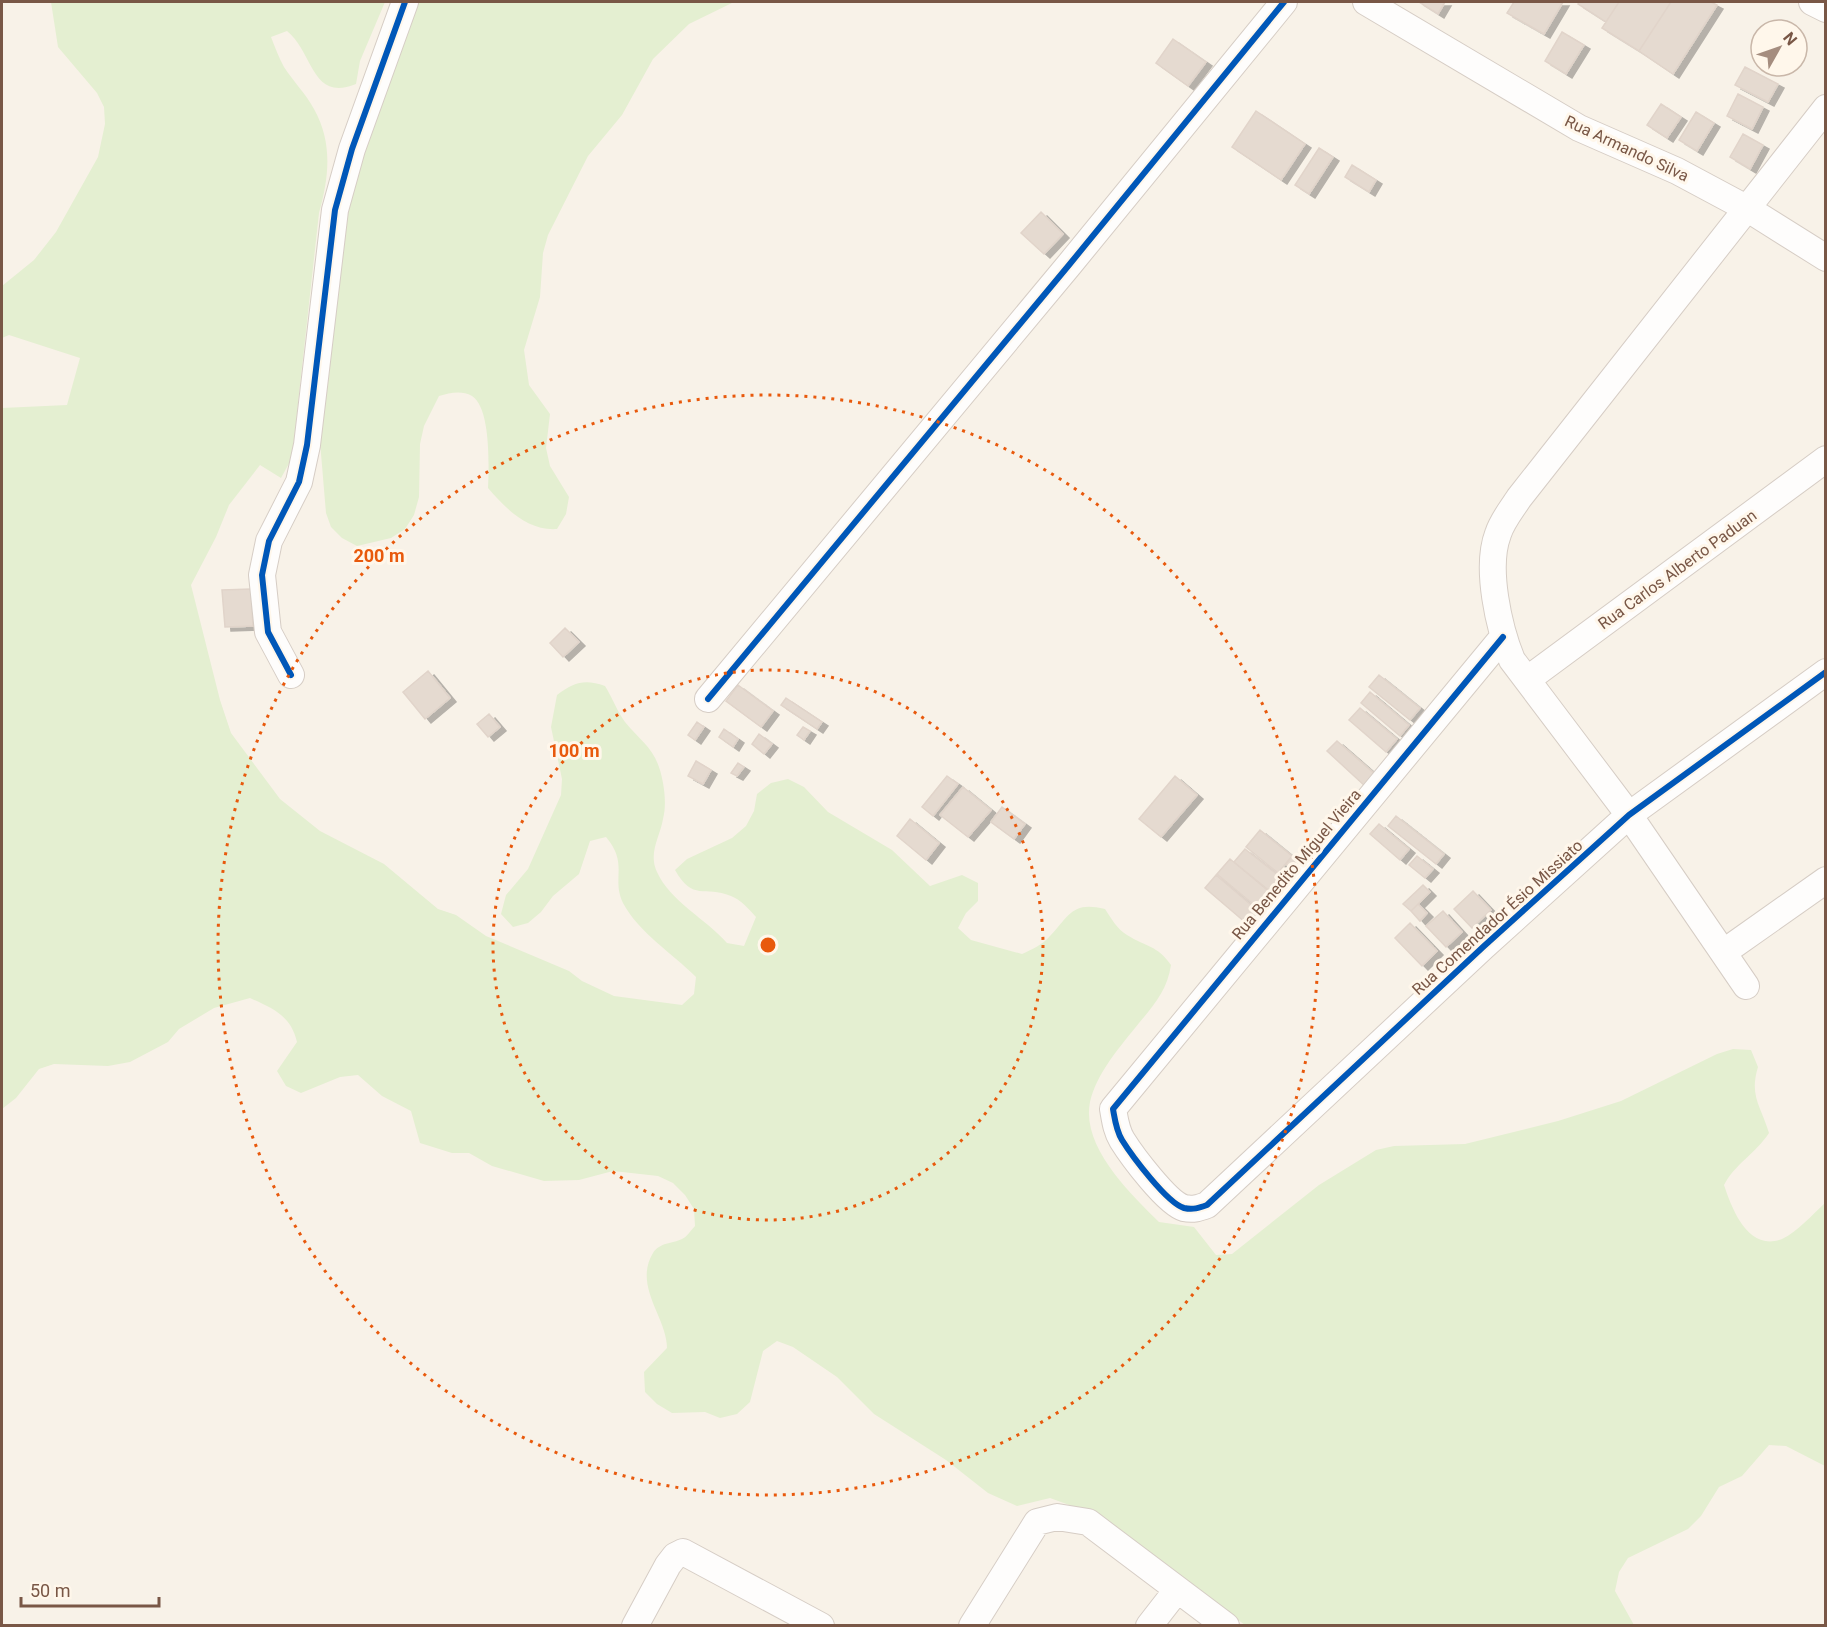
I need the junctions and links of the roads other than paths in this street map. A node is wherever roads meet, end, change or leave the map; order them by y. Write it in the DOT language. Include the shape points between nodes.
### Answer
graph roads {
  1 [pos="405,2"];
  2 [pos="1284,2"];
  3 [pos="1366,2"];
  4 [pos="1812,2"];
  5 [pos="1826,9"];
  6 [pos="1826,108"];
  7 [pos="1748,209"];
  8 [pos="1826,258"];
  9 [pos="1826,459"];
  10 [pos="1503,637"];
  11 [pos="1826,672"];
  12 [pos="291,675"];
  13 [pos="1528,679"];
  14 [pos="708,699"];
  15 [pos="1629,815"];
  16 [pos="1826,880"];
  17 [pos="1724,952"];
  18 [pos="1746,986"];
  19 [pos="1207,1205"];
  20 [pos="1177,1590"];
  21 [pos="635,1626"];
  22 [pos="821,1626"];
  23 [pos="972,1626"];
  24 [pos="1149,1626"];
  25 [pos="1226,1626"];
  1 -- 12 [label="street" via="352,149 335,210 305,454 299,482 268,541 262,575 268,632"];
  2 -- 14 [label="street"];
  3 -- 7 [label="street, Rua Armando Silva" via="1578,128 1677,171"];
  4 -- 5 [label="street"];
  6 -- 7 [label="street"];
  7 -- 8 [label="street, Rua Armando Silva"];
  7 -- 10 [label="street" via="1519,498 1498,533 1493,558"];
  9 -- 13 [label="street, Rua Carlos Alberto Paduan"];
  10 -- 13 [label="street" via="1512,660"];
  10 -- 19 [label="street, Rua Benedito Miguel Vieira" via="1113,1109 1122,1140 1170,1201 1190,1208"];
  11 -- 15 [label="street, Rua Comendador Ésio Missiato"];
  13 -- 15 [label="street"];
  15 -- 17 [label="street"];
  15 -- 19 [label="street, Rua Comendador Ésio Missiato"];
  16 -- 17 [label="street"];
  17 -- 18 [label="street"];
  20 -- 23 [label="street" via="1088,1522 1057,1517 1037,1522"];
  20 -- 24 [label="street"];
  20 -- 25 [label="street"];
  21 -- 22 [label="street" via="668,1565 683,1552"];
}
